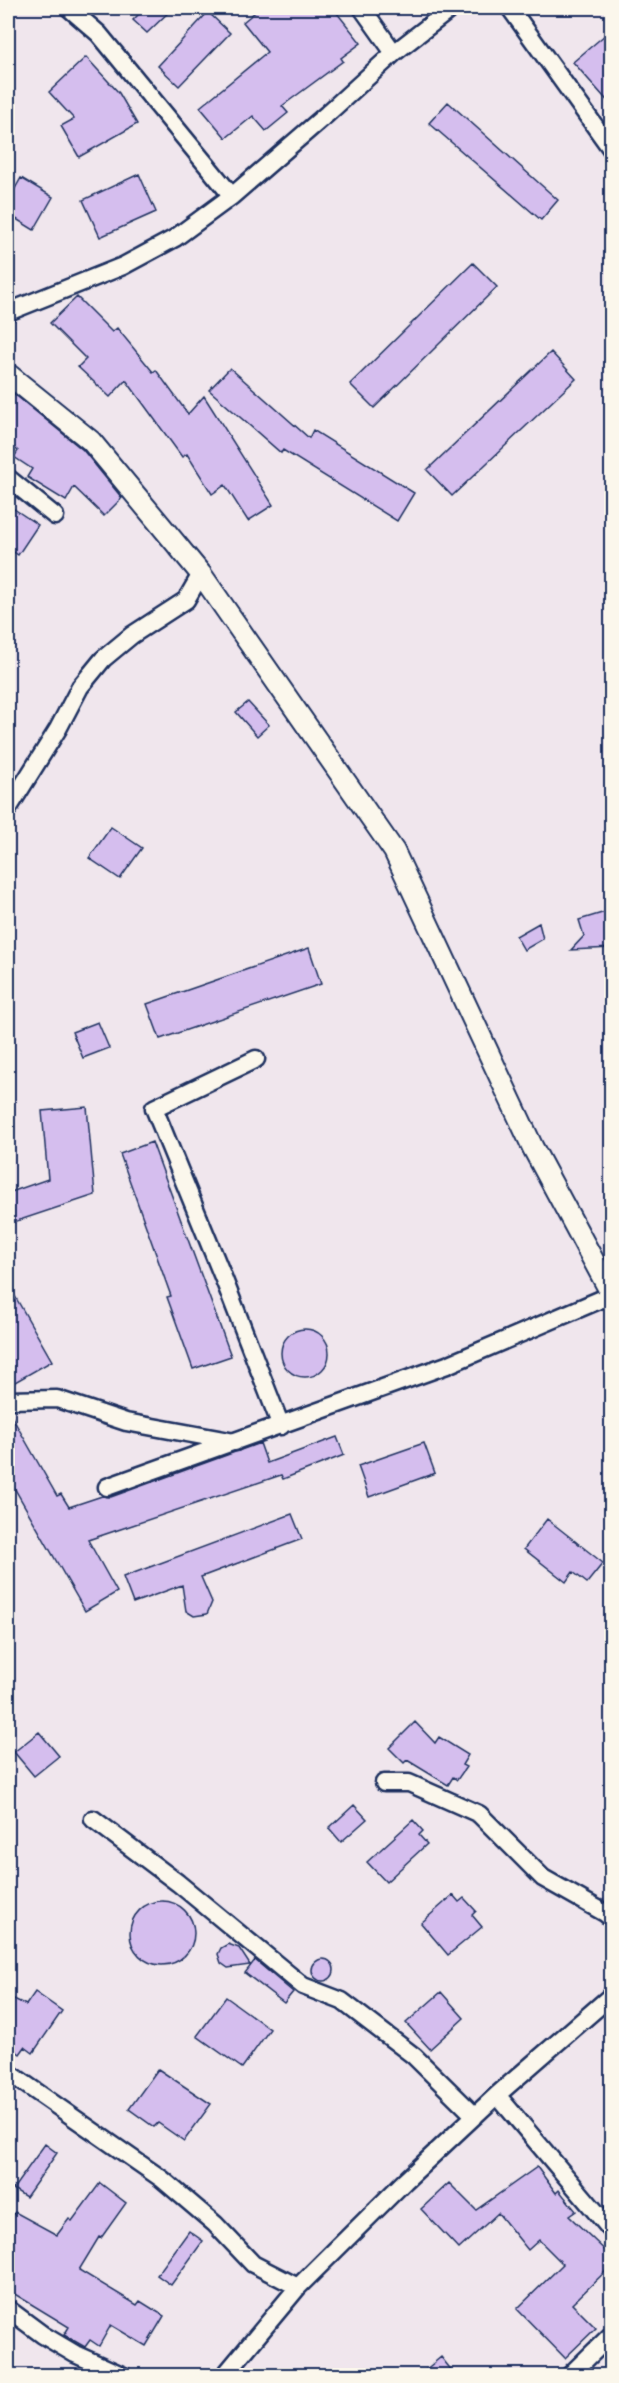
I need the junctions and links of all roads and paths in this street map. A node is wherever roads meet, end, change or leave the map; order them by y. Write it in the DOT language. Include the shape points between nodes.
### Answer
graph roads {
  1 [pos="69,8"];
  2 [pos="362,8"];
  3 [pos="452,8"];
  4 [pos="510,8"];
  5 [pos="394,53"];
  6 [pos="612,150"];
  7 [pos="232,196"];
  8 [pos="8,312"];
  9 [pos="8,374"];
  10 [pos="8,478"];
  11 [pos="55,516"];
  12 [pos="201,574"];
  13 [pos="8,808"];
  14 [pos="256,1059"];
  15 [pos="611,1295"];
  16 [pos="8,1400"];
  17 [pos="281,1426"];
  18 [pos="236,1442"];
  19 [pos="107,1487"];
  20 [pos="384,1783"];
  21 [pos="93,1819"];
  22 [pos="612,1919"];
  23 [pos="612,1995"];
  24 [pos="8,2072"];
  25 [pos="497,2096"];
  26 [pos="475,2116"];
  27 [pos="612,2231"];
  28 [pos="298,2287"];
  29 [pos="8,2309"];
  30 [pos="612,2334"];
  31 [pos="124,2376"];
  32 [pos="224,2376"];
  33 [pos="569,2376"];
  1 -- 7 [label="street" via="99,34"];
  2 -- 5 [label="street"];
  3 -- 5 [label="street"];
  4 -- 6 [label="street"];
  5 -- 7 [label="street"];
  7 -- 8 [label="street" via="175,238 123,266"];
  9 -- 12 [label="street" via="91,441"];
  10 -- 11 [label="street"];
  12 -- 13 [label="street" via="186,600 103,659 80,687"];
  12 -- 15 [label="street" via="394,851 533,1148"];
  14 -- 17 [label="street" via="154,1108"];
  15 -- 17 [label="street" via="447,1365"];
  16 -- 18 [label="street" via="57,1399 126,1422"];
  17 -- 18 [label="street"];
  18 -- 19 [label="street"];
  20 -- 22 [label="street" via="409,1783 479,1814 543,1878"];
  21 -- 26 [label="street" via="303,1986 342,2001 414,2056"];
  23 -- 25 [label="street"];
  24 -- 28 [label="street" via="162,2179 215,2224 253,2264"];
  25 -- 26 [label="street"];
  25 -- 27 [label="street"];
  26 -- 28 [label="street"];
  28 -- 32 [label="street"];
  29 -- 31 [label="street" via="75,2354"];
  30 -- 33 [label="street"];
}
